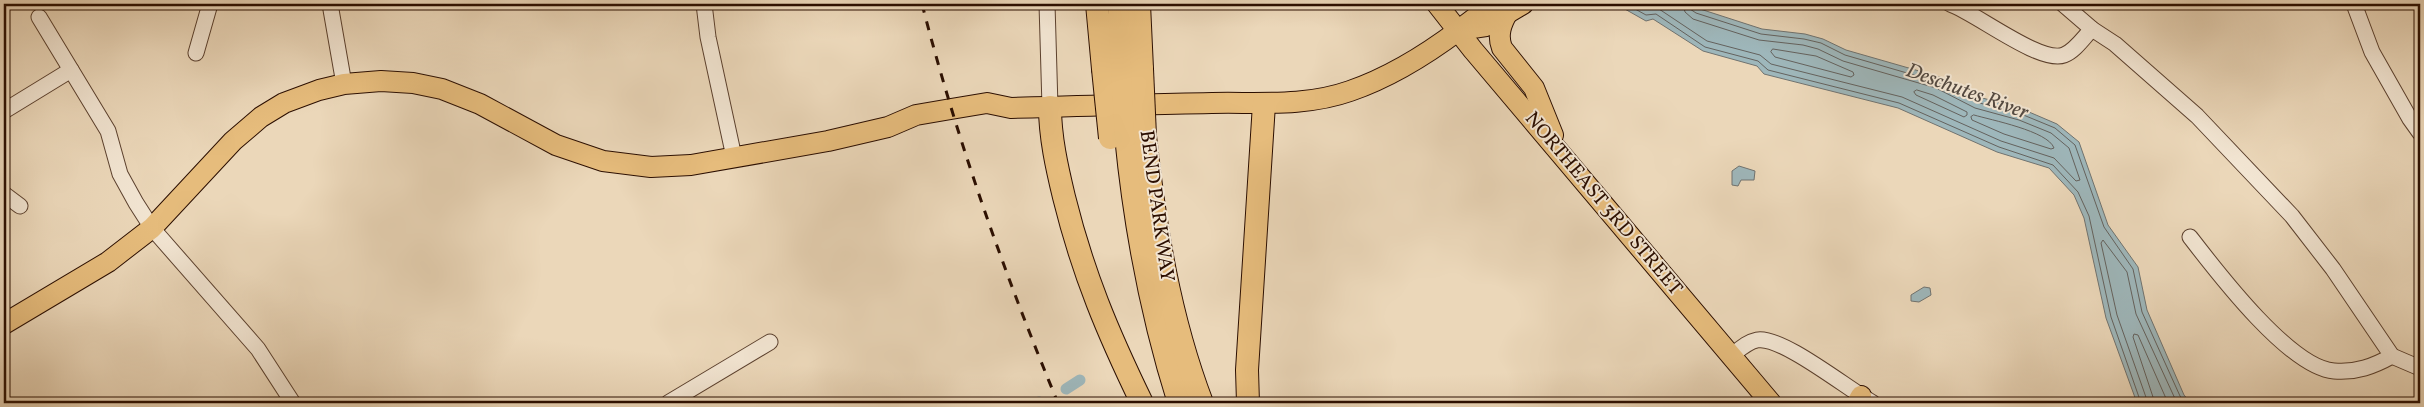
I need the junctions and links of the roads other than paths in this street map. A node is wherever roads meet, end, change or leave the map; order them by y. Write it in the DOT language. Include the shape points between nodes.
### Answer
graph roads {
  1 [pos="207,4"];
  2 [pos="330,4"];
  3 [pos="704,4"];
  4 [pos="1047,4"];
  5 [pos="1097,4"];
  6 [pos="1119,4"];
  7 [pos="1139,4"];
  8 [pos="1437,4"];
  9 [pos="1950,4"];
  10 [pos="2063,4"];
  11 [pos="2354,4"];
  12 [pos="1509,7"];
  13 [pos="39,17"];
  14 [pos="2092,29"];
  15 [pos="1458,30"];
  16 [pos="196,53"];
  17 [pos="1122,69"];
  18 [pos="72,70"];
  19 [pos="344,84"];
  20 [pos="1264,104"];
  21 [pos="1050,107"];
  22 [pos="4,111"];
  23 [pos="2420,133"];
  24 [pos="1127,137"];
  25 [pos="1560,152"];
  26 [pos="734,157"];
  27 [pos="4,194"];
  28 [pos="20,206"];
  29 [pos="152,228"];
  30 [pos="2190,237"];
  31 [pos="4,324"];
  32 [pos="770,342"];
  33 [pos="1731,356"];
  34 [pos="2392,356"];
  35 [pos="2420,368"];
  36 [pos="1864,401"];
  37 [pos="293,403"];
  38 [pos="668,403"];
  39 [pos="1142,403"];
  40 [pos="1179,403"];
  41 [pos="1202,403"];
  42 [pos="1248,403"];
  43 [pos="1771,403"];
  1 -- 16 [label="street"];
  2 -- 19 [label="street"];
  3 -- 26 [label="street"];
  4 -- 21 [label="street"];
  5 -- 17 [label="highway"];
  6 -- 17 [label="highway, BEND PARKWAY"];
  7 -- 17 [label="highway, BEND PARKWAY"];
  8 -- 15 [label="main road, NORTHEAST 3RD STREET"];
  9 -- 14 [label="street" via="2012,39 2052,56 2064,55"];
  10 -- 14 [label="street"];
  11 -- 23 [label="street" via="2372,52"];
  12 -- 15 [label="main road" via="1486,26"];
  12 -- 25 [label="main road" via="1501,24 1502,48 1534,88"];
  13 -- 18 [label="street"];
  14 -- 34 [label="street" via="2115,44 2197,116 2292,216 2333,269"];
  15 -- 20 [label="main road" via="1395,71 1350,91 1317,99"];
  15 -- 25 [label="main road, NORTHEAST 3RD STREET"];
  17 -- 24 [label="highway, BEND PARKWAY, bridge"];
  17 -- 24 [label="highway, bridge"];
  18 -- 22 [label="street"];
  18 -- 29 [label="street" via="108,131 125,186"];
  19 -- 26 [label="main road" via="382,81 442,89 480,104 556,145 620,164 651,167 691,165"];
  19 -- 29 [label="main road" via="284,103 261,117"];
  20 -- 21 [label="main road" via="1214,102"];
  20 -- 42 [label="highway"];
  21 -- 26 [label="main road" via="1012,108 990,116 921,127 888,127"];
  21 -- 39 [label="highway" via="1058,171 1077,249 1100,313"];
  24 -- 40 [label="highway, BEND PARKWAY" via="1144,276"];
  24 -- 41 [label="highway, BEND PARKWAY" via="1153,209 1162,267 1180,338"];
  25 -- 33 [label="main road, NORTHEAST 3RD STREET"];
  27 -- 28 [label="street"];
  29 -- 31 [label="main road" via="108,262"];
  29 -- 37 [label="street" via="258,349"];
  30 -- 34 [label="street" via="2224,281 2298,356 2314,366 2333,372 2354,371"];
  32 -- 38 [label="street"];
  33 -- 36 [label="street" via="1757,340 1770,340 1791,350"];
  33 -- 43 [label="main road, NORTHEAST 3RD STREET"];
  34 -- 35 [label="street"];
}
